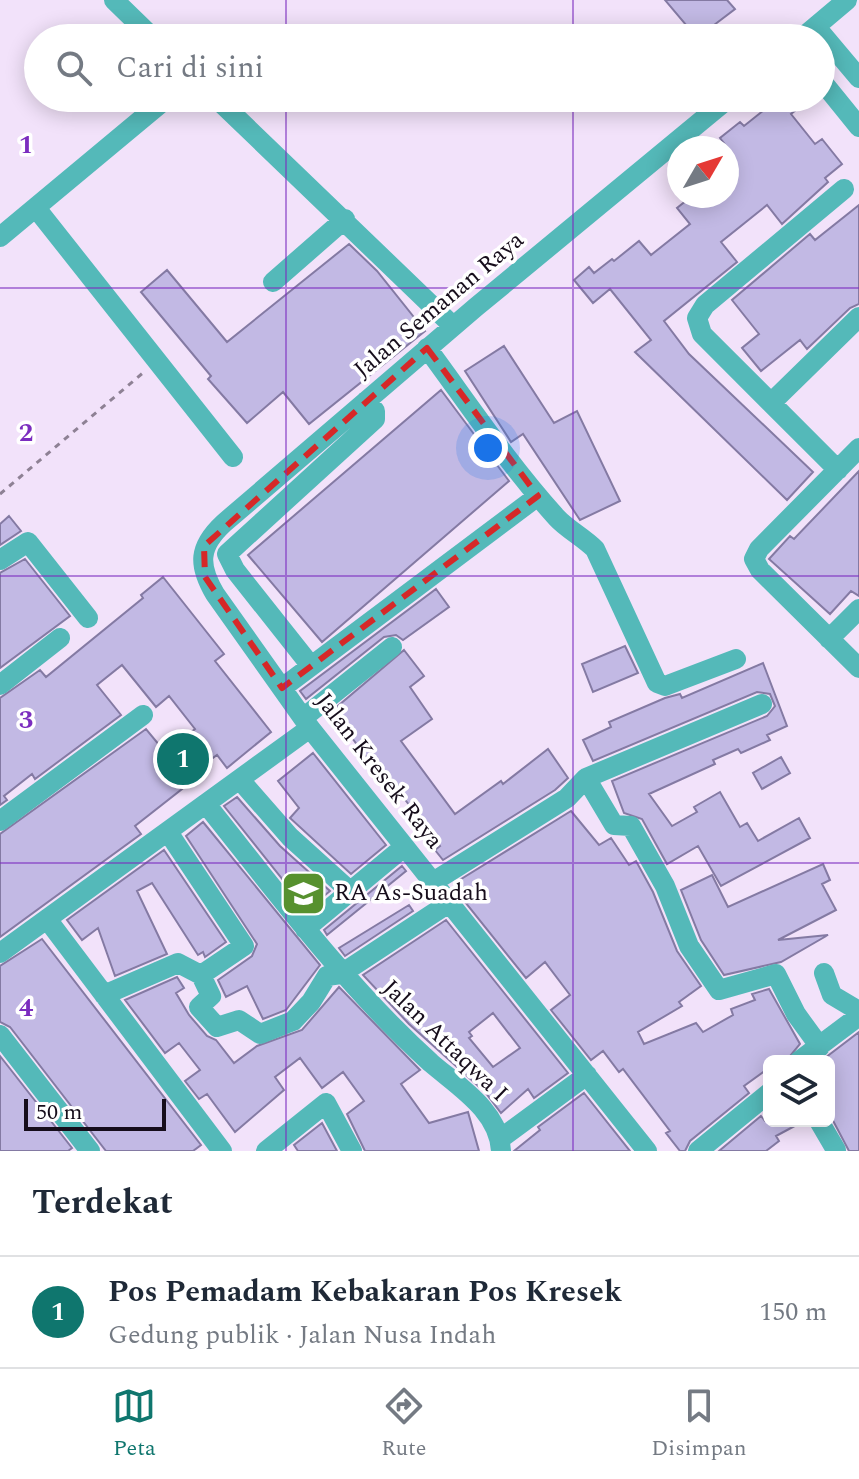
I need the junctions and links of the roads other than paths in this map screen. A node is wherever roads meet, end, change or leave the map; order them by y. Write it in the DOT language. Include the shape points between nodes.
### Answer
graph roads {
  1 [pos="114,0"];
  2 [pos="843,4"];
  3 [pos="139,24"];
  4 [pos="819,24"];
  5 [pos="835,56"];
  6 [pos="859,78"];
  7 [pos="835,94"];
  8 [pos="150,112"];
  9 [pos="231,112"];
  10 [pos="712,112"];
  11 [pos="856,115"];
  12 [pos="844,189"];
  13 [pos="36,208"];
  14 [pos="345,219"];
  15 [pos="0,237"];
  16 [pos="273,282"];
  17 [pos="859,317"];
  18 [pos="453,326"];
  19 [pos="427,348"];
  20 [pos="366,401"];
  21 [pos="771,403"];
  22 [pos="859,448"];
  23 [pos="233,457"];
  24 [pos="838,470"];
  25 [pos="538,496"];
  26 [pos="0,560"];
  27 [pos="201,566"];
  28 [pos="859,609"];
  29 [pos="88,618"];
  30 [pos="60,638"];
  31 [pos="829,639"];
  32 [pos="392,647"];
  33 [pos="736,659"];
  34 [pos="311,666"];
  35 [pos="859,668"];
  36 [pos="0,685"];
  37 [pos="282,688"];
  38 [pos="762,704"];
  39 [pos="143,715"];
  40 [pos="307,723"];
  41 [pos="586,778"];
  42 [pos="240,780"];
  43 [pos="206,804"];
  44 [pos="0,821"];
  45 [pos="168,832"];
  46 [pos="404,847"];
  47 [pos="433,882"];
  48 [pos="352,893"];
  49 [pos="449,903"];
  50 [pos="47,919"];
  51 [pos="305,929"];
  52 [pos="0,953"];
  53 [pos="824,973"];
  54 [pos="341,974"];
  55 [pos="201,975"];
  56 [pos="104,995"];
  57 [pos="859,1014"];
  58 [pos="0,1035"];
  59 [pos="820,1047"];
  60 [pos="808,1055"];
  61 [pos="587,1075"];
  62 [pos="763,1098"];
  63 [pos="823,1127"];
  64 [pos="500,1145"];
  65 [pos="87,1150"];
  66 [pos="836,1150"];
  67 [pos="222,1151"];
  68 [pos="266,1151"];
  69 [pos="352,1151"];
  70 [pos="647,1151"];
  71 [pos="698,1151"];
  1 -- 3 [label="street"];
  2 -- 4 [label="street"];
  5 -- 6 [label="street"];
  7 -- 11 [label="street"];
  8 -- 13 [label="street"];
  9 -- 14 [label="street"];
  10 -- 18 [label="street, Jalan Semanan Raya"];
  12 -- 21 [label="street" via="705,305 697,318 702,334"];
  13 -- 15 [label="street"];
  13 -- 23 [label="street"];
  14 -- 16 [label="street"];
  14 -- 18 [label="street"];
  17 -- 21 [label="street"];
  18 -- 19 [label="street, Jalan Semanan Raya"];
  19 -- 20 [label="street, Jalan Semanan Raya"];
  19 -- 25 [label="street"];
  20 -- 27 [label="street, Jalan Semanan Raya" via="212,535"];
  20 -- 34 [label="street" via="375,419 227,554"];
  21 -- 24 [label="street"];
  22 -- 24 [label="street"];
  24 -- 31 [label="street" via="754,559"];
  25 -- 33 [label="street" via="560,522 595,549 657,683 665,686"];
  25 -- 34 [label="street"];
  26 -- 29 [label="street" via="28,542"];
  27 -- 37 [label="street, Jalan Kresek Raya"];
  28 -- 31 [label="street"];
  30 -- 36 [label="street"];
  31 -- 35 [label="street"];
  32 -- 40 [label="street"];
  34 -- 37 [label="street"];
  37 -- 40 [label="street, Jalan Kresek Raya"];
  38 -- 41 [label="street"];
  39 -- 44 [label="street"];
  40 -- 42 [label="street"];
  40 -- 46 [label="street, Jalan Kresek Raya"];
  41 -- 47 [label="street" via="567,798"];
  41 -- 59 [label="street" via="613,824 631,826 665,886 689,946 719,990 776,974"];
  42 -- 43 [label="street"];
  42 -- 48 [label="street" via="290,837"];
  43 -- 45 [label="street"];
  43 -- 51 [label="street, Jalan Attaqwa I"];
  45 -- 50 [label="street"];
  45 -- 55 [label="street" via="244,946"];
  46 -- 47 [label="street, Jalan Kresek Raya"];
  46 -- 48 [label="street"];
  47 -- 49 [label="street, Jalan Kresek Raya"];
  48 -- 51 [label="street"];
  49 -- 54 [label="street"];
  49 -- 61 [label="street, Jalan Kresek Raya"];
  50 -- 52 [label="street"];
  50 -- 56 [label="street"];
  51 -- 54 [label="street, Jalan Attaqwa I"];
  53 -- 57 [label="street" via="832,995"];
  54 -- 55 [label="street" via="325,978 293,1021 260,1034 239,1020 221,1028 208,1018 199,1007 211,996"];
  54 -- 64 [label="street, Jalan Attaqwa I" via="491,1117"];
  55 -- 56 [label="street" via="176,962"];
  56 -- 67 [label="street"];
  57 -- 59 [label="street"];
  58 -- 65 [label="street"];
  59 -- 60 [label="street"];
  61 -- 64 [label="street, Jalan Attaqwa I"];
  61 -- 70 [label="street, Jalan Kresek Raya"];
  62 -- 71 [label="street"];
  63 -- 66 [label="street"];
  68 -- 69 [label="street" via="326,1103"];
}
